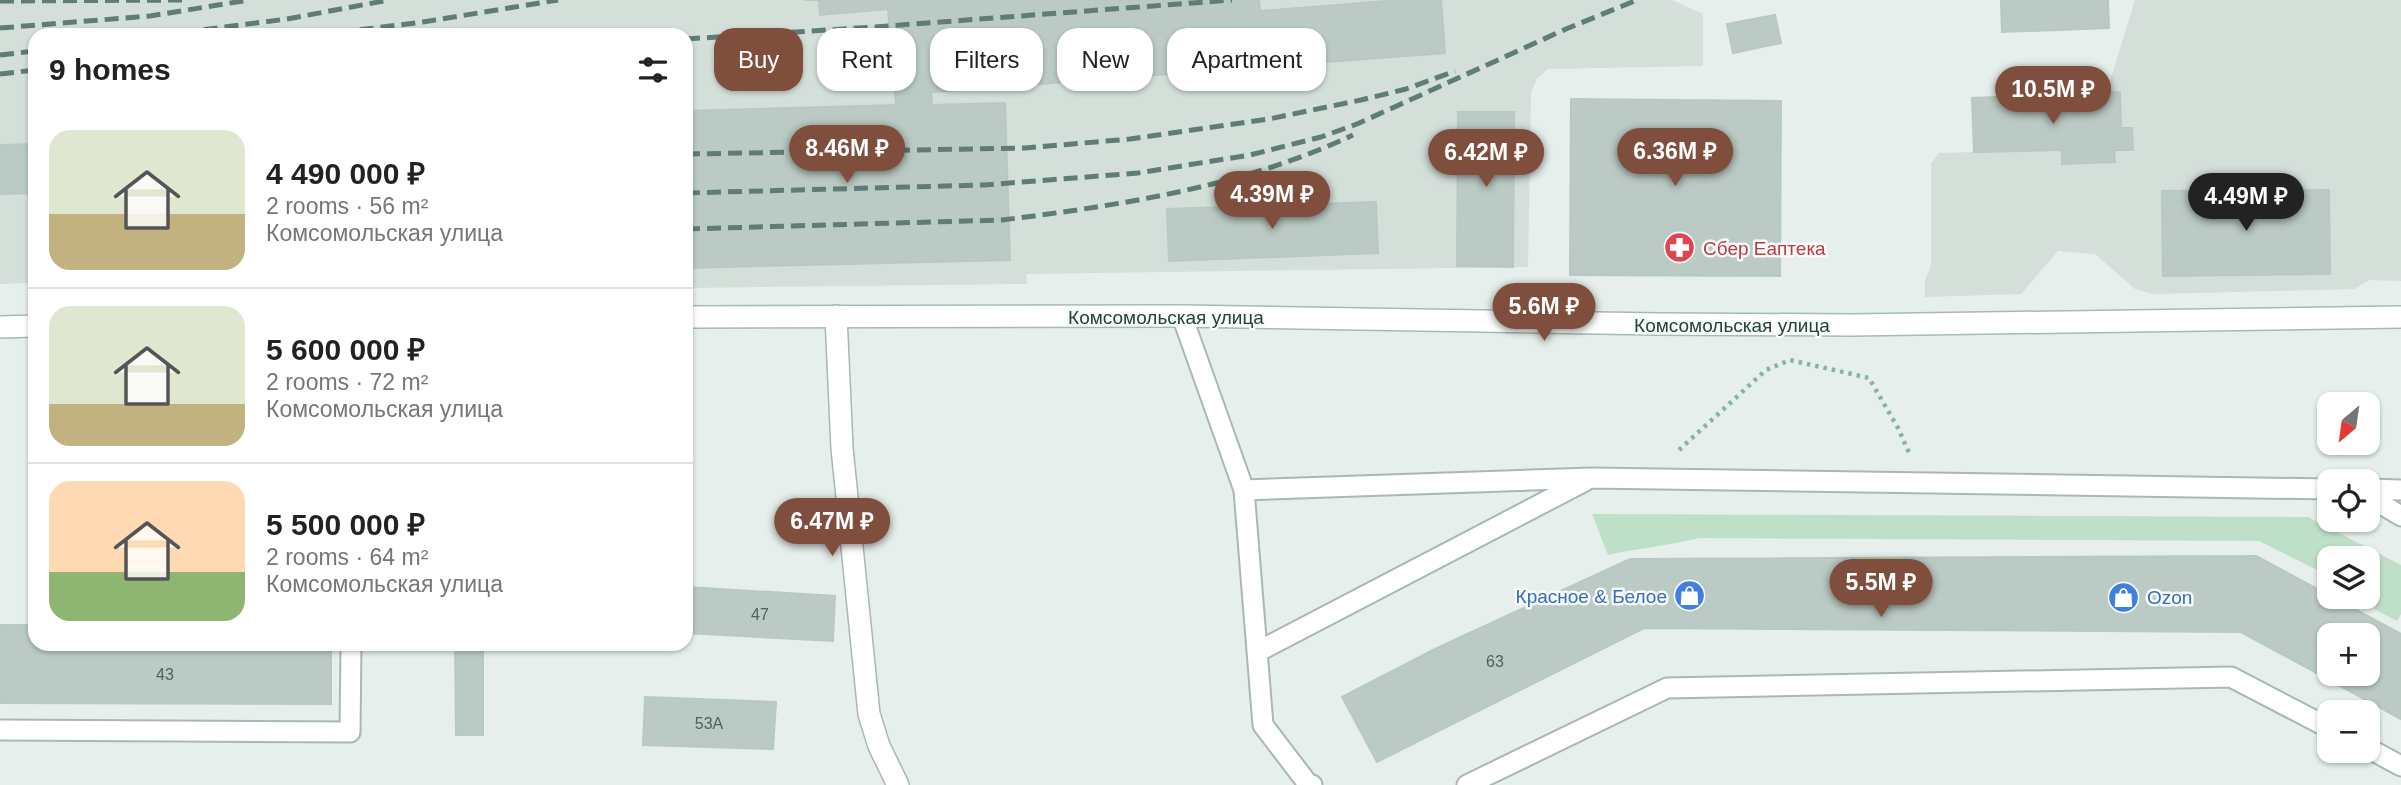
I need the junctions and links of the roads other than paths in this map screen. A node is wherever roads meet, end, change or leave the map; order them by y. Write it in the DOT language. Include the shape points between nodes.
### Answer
graph roads {
  1 [pos="836,316"];
  2 [pos="1182,316"];
  3 [pos="693,317"];
  4 [pos="2401,317"];
  5 [pos="28,326"];
  6 [pos="0,327"];
  7 [pos="1591,478"];
  8 [pos="2317,489"];
  9 [pos="2380,489"];
  10 [pos="1244,490"];
  11 [pos="2401,490"];
  12 [pos="2380,503"];
  13 [pos="2401,516"];
  14 [pos="351,651"];
  15 [pos="1257,652"];
  16 [pos="2317,722"];
  17 [pos="0,730"];
  18 [pos="2380,755"];
  19 [pos="2401,766"];
  20 [pos="898,785"];
  21 [pos="1312,785"];
  22 [pos="1467,785"];
  1 -- 2 [label="main road, Комсомольская улица"];
  1 -- 3 [label="main road, Комсомольская улица"];
  1 -- 20 [label="main road" via="842,448 869,714"];
  2 -- 4 [label="main road, Комсомольская улица" via="1852,325"];
  2 -- 10 [label="lane"];
  5 -- 6 [label="main road"];
  7 -- 8 [label="lane"];
  7 -- 10 [label="lane"];
  7 -- 15 [label="lane"];
  9 -- 11 [label="lane"];
  10 -- 15 [label="lane"];
  12 -- 13 [label="lane"];
  14 -- 17 [label="lane" via="350,732"];
  15 -- 21 [label="lane" via="1263,725"];
  16 -- 22 [label="lane" via="2231,677 1667,688"];
  18 -- 19 [label="lane"];
}
